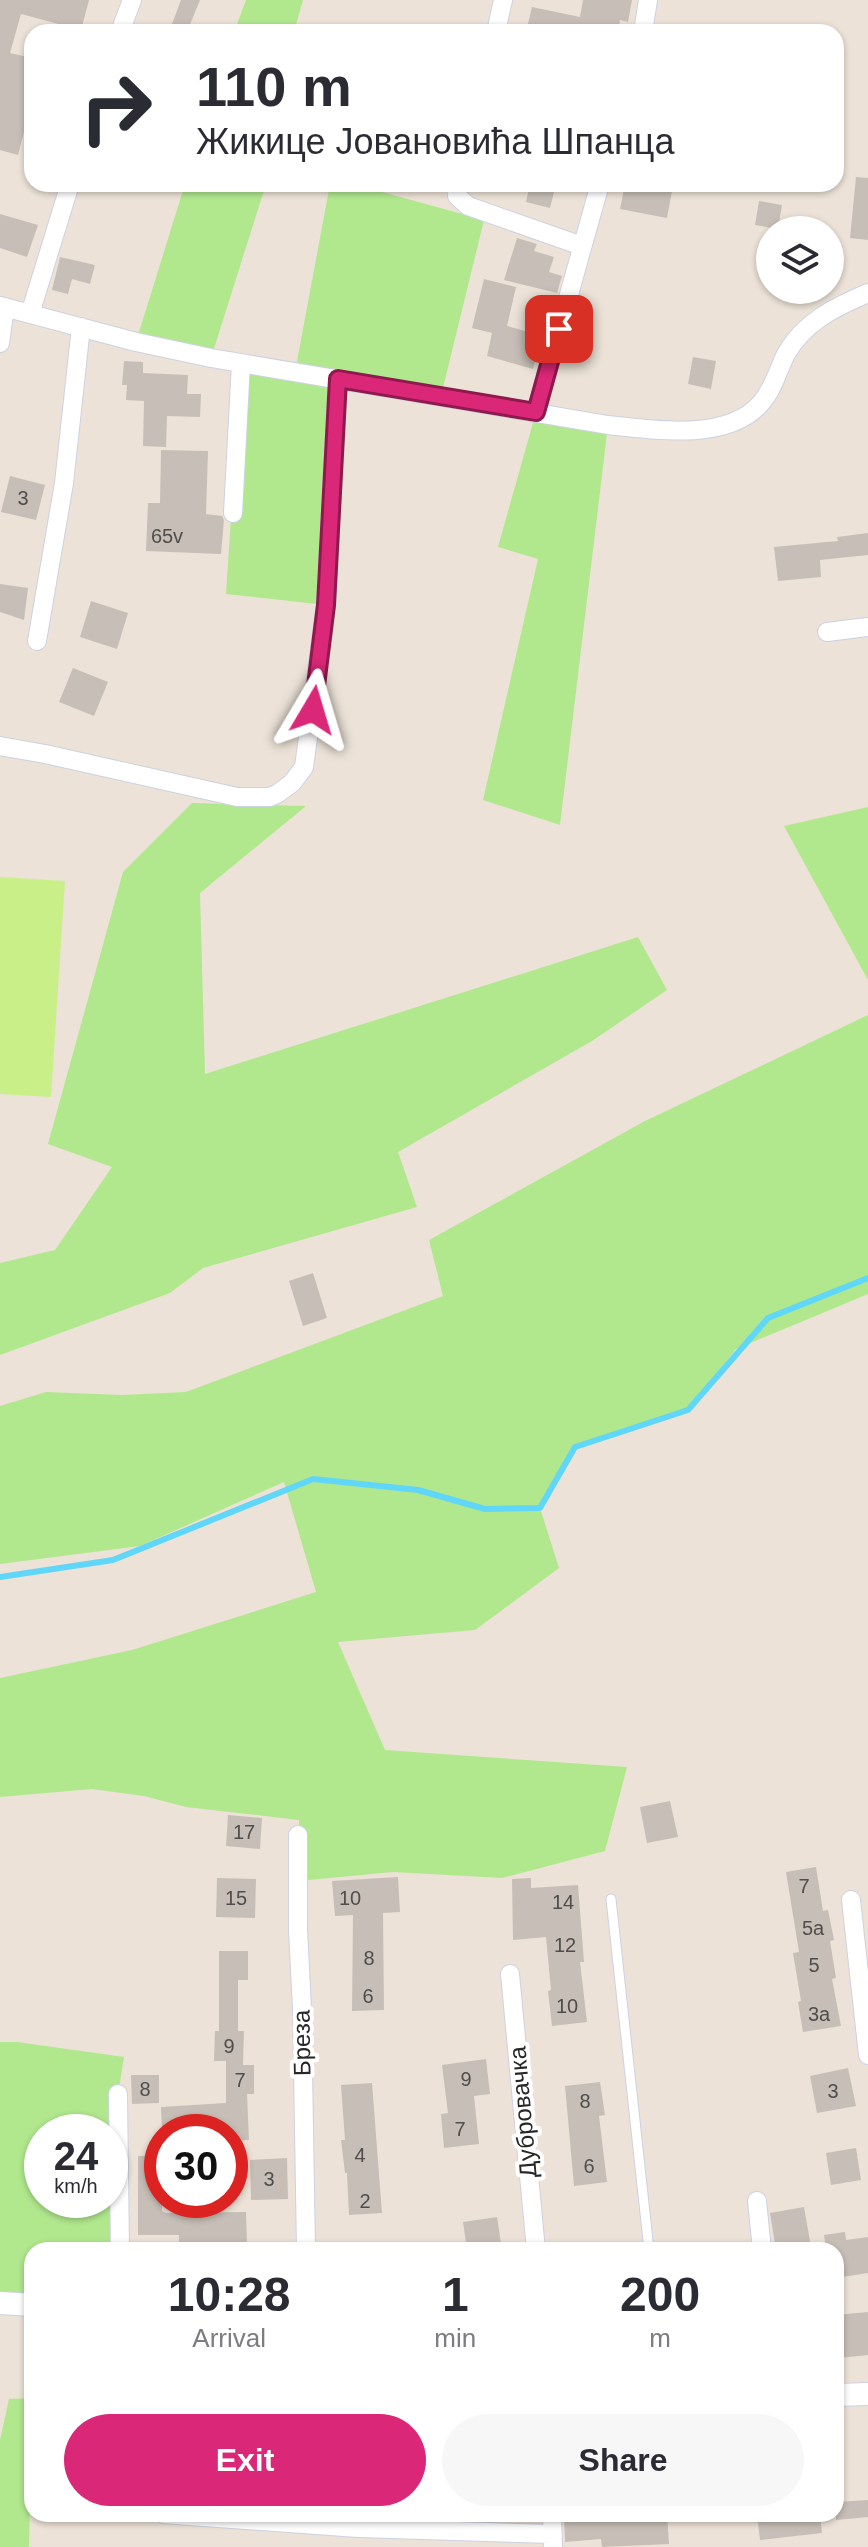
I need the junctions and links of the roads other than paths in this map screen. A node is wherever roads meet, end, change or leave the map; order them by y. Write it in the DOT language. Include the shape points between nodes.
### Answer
graph roads {
  1 [pos="132,0"];
  2 [pos="503,0"];
  3 [pos="648,0"];
  4 [pos="123,24"];
  5 [pos="498,24"];
  6 [pos="644,24"];
  7 [pos="68,192"];
  8 [pos="457,192"];
  9 [pos="598,192"];
  10 [pos="582,246"];
  11 [pos="868,293"];
  12 [pos="3,307"];
  13 [pos="30,314"];
  14 [pos="81,327"];
  15 [pos="0,343"];
  16 [pos="241,363"];
  17 [pos="338,379"];
  18 [pos="536,412"];
  19 [pos="233,513"];
  20 [pos="868,627"];
  21 [pos="827,632"];
  22 [pos="37,641"];
  23 [pos="0,746"];
  24 [pos="298,1835"];
  25 [pos="611,1899"];
  26 [pos="851,1900"];
  27 [pos="510,1974"];
  28 [pos="868,2055"];
  29 [pos="118,2094"];
  30 [pos="757,2201"];
  31 [pos="120,2242"];
  32 [pos="306,2242"];
  33 [pos="535,2242"];
  34 [pos="648,2242"];
  35 [pos="761,2242"];
  36 [pos="0,2303"];
  37 [pos="24,2304"];
  38 [pos="868,2394"];
  39 [pos="844,2395"];
  40 [pos="274,2522"];
  41 [pos="552,2540"];
  1 -- 4 [label="street"];
  2 -- 5 [label="street"];
  3 -- 6 [label="street"];
  7 -- 13 [label="street"];
  8 -- 10 [label="street" via="468,206"];
  9 -- 10 [label="street"];
  10 -- 18 [label="street"];
  11 -- 18 [label="street" via="809,325 787,353 761,403 741,419 697,430 660,431"];
  12 -- 13 [label="street"];
  12 -- 15 [label="street"];
  13 -- 14 [label="street"];
  14 -- 16 [label="street"];
  14 -- 22 [label="street" via="64,483"];
  16 -- 17 [label="street"];
  16 -- 19 [label="street"];
  17 -- 18 [label="street"];
  17 -- 23 [label="street" via="326,605 304,767 292,783 270,797 237,797"];
  20 -- 21 [label="street"];
  24 -- 32 [label="street, Бреза"];
  25 -- 34 [label="lane"];
  26 -- 28 [label="street"];
  27 -- 33 [label="street, Дубровачка"];
  29 -- 31 [label="street"];
  30 -- 35 [label="street"];
  36 -- 37 [label="street"];
  38 -- 39 [label="street"];
  40 -- 41 [label="street"];
}
